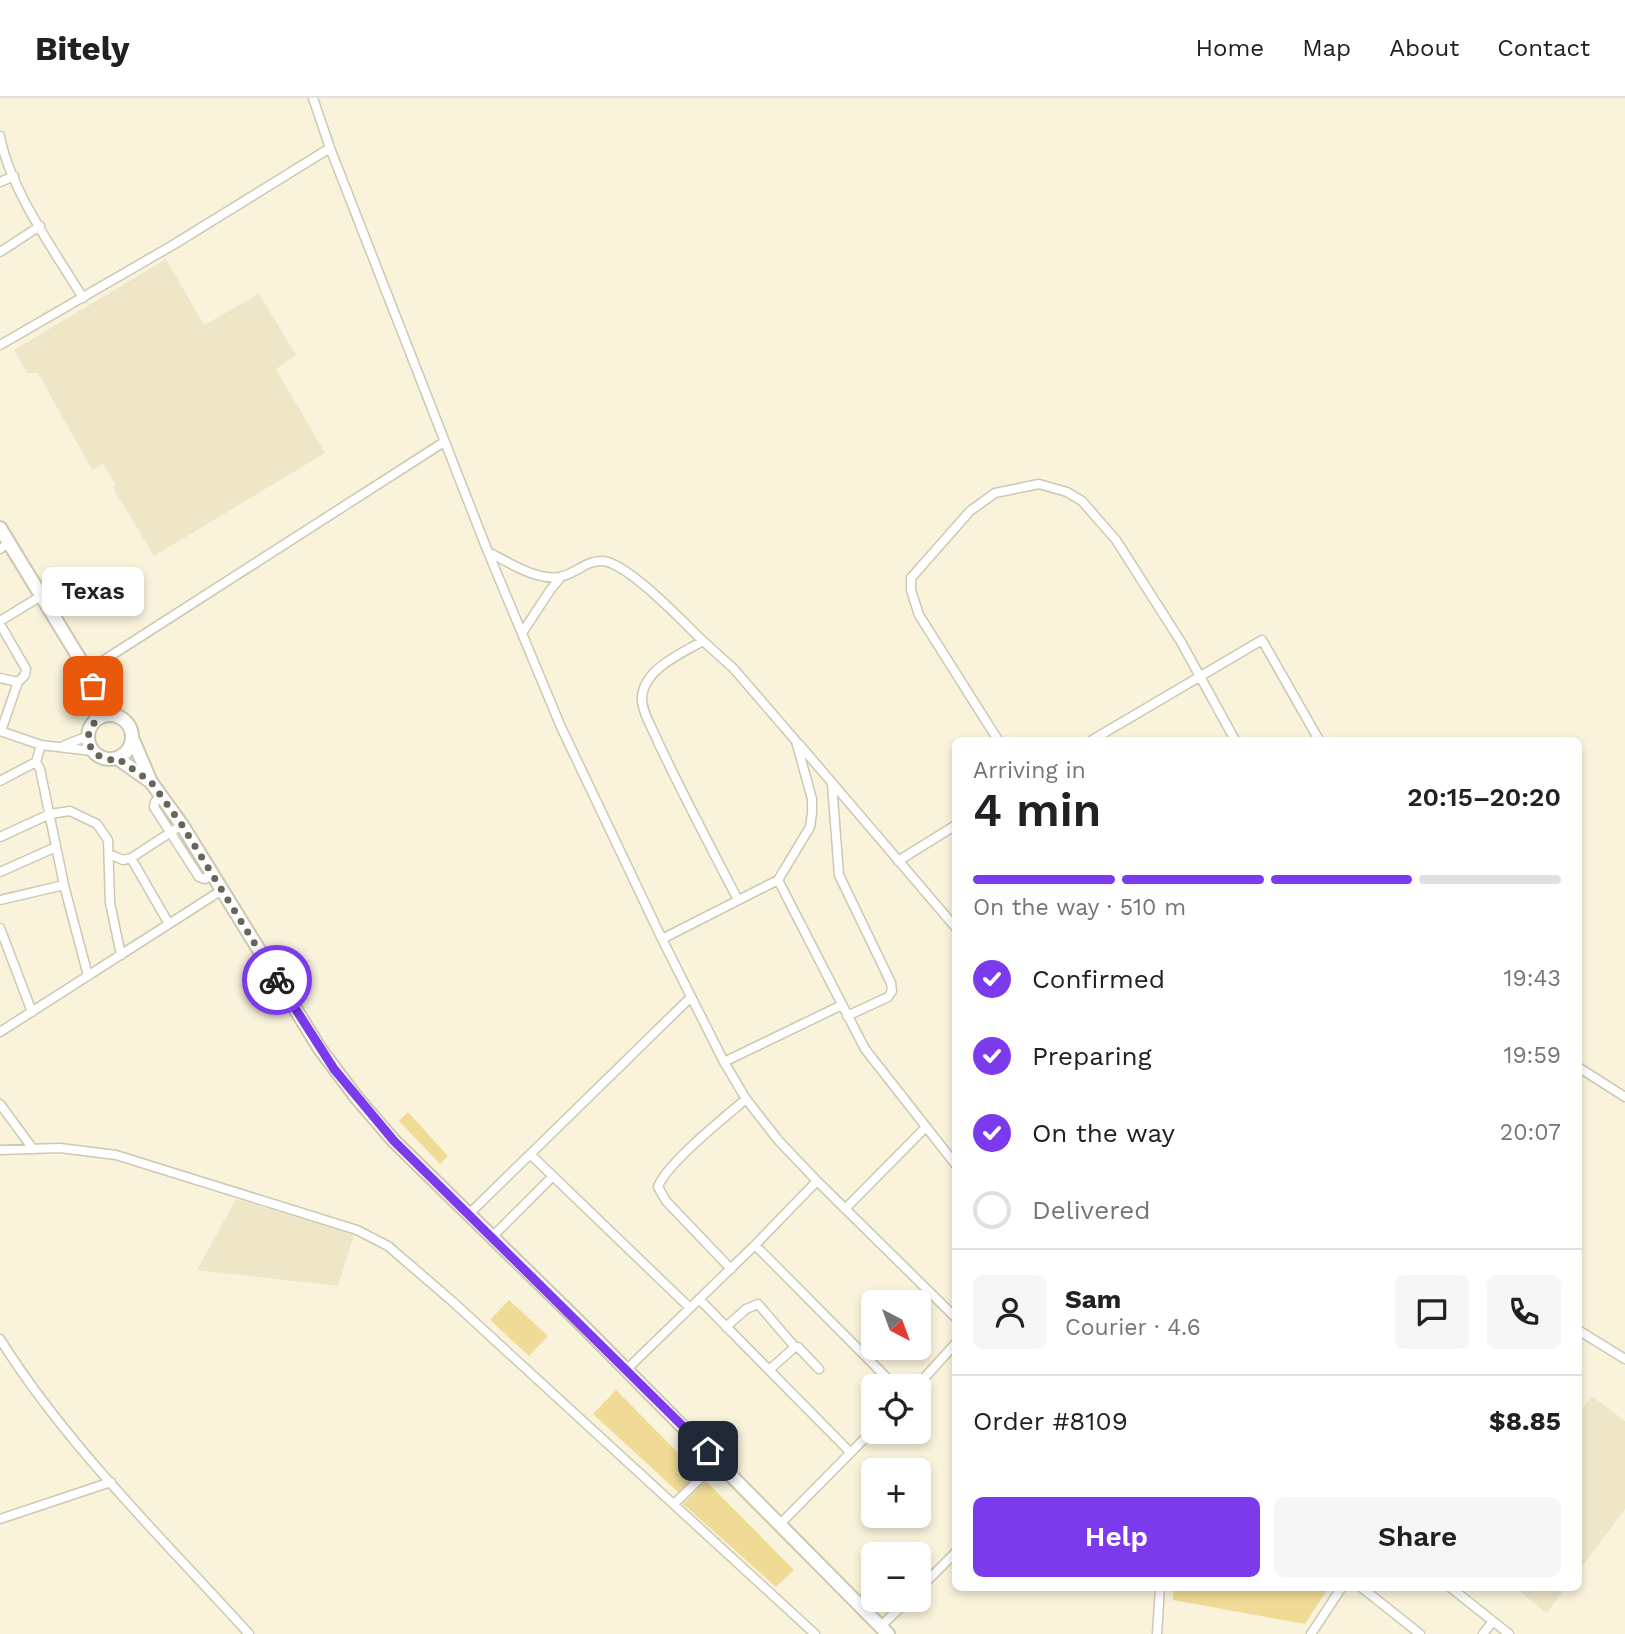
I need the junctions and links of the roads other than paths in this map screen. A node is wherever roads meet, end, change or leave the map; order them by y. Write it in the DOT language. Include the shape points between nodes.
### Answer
graph roads {
  1 [pos="313,98"];
  2 [pos="0,136"];
  3 [pos="330,148"];
  4 [pos="14,176"];
  5 [pos="0,181"];
  6 [pos="40,226"];
  7 [pos="0,252"];
  8 [pos="83,298"];
  9 [pos="0,345"];
  10 [pos="444,442"];
  11 [pos="0,528"];
  12 [pos="5,546"];
  13 [pos="488,551"];
  14 [pos="562,576"];
  15 [pos="41,596"];
  16 [pos="0,622"];
  17 [pos="522,633"];
  18 [pos="703,641"];
  19 [pos="89,674"];
  20 [pos="1200,676"];
  21 [pos="0,678"];
  22 [pos="18,682"];
  23 [pos="116,715"];
  24 [pos="96,719"];
  25 [pos="1,731"];
  26 [pos="88,736"];
  27 [pos="996,737"];
  28 [pos="1097,737"];
  29 [pos="1234,737"];
  30 [pos="1317,737"];
  31 [pos="133,740"];
  32 [pos="796,741"];
  33 [pos="41,745"];
  34 [pos="61,746"];
  35 [pos="92,751"];
  36 [pos="117,758"];
  37 [pos="36,762"];
  38 [pos="0,780"];
  39 [pos="151,782"];
  40 [pos="832,784"];
  41 [pos="50,814"];
  42 [pos="952,827"];
  43 [pos="176,828"];
  44 [pos="0,837"];
  45 [pos="56,847"];
  46 [pos="109,854"];
  47 [pos="131,858"];
  48 [pos="898,861"];
  49 [pos="0,872"];
  50 [pos="778,880"];
  51 [pos="64,884"];
  52 [pos="222,890"];
  53 [pos="0,900"];
  54 [pos="738,900"];
  55 [pos="952,923"];
  56 [pos="169,925"];
  57 [pos="0,928"];
  58 [pos="662,939"];
  59 [pos="121,955"];
  60 [pos="88,976"];
  61 [pos="691,997"];
  62 [pos="842,1006"];
  63 [pos="32,1012"];
  64 [pos="847,1016"];
  65 [pos="0,1032"];
  66 [pos="724,1062"];
  67 [pos="1582,1070"];
  68 [pos="1625,1097"];
  69 [pos="746,1099"];
  70 [pos="0,1104"];
  71 [pos="925,1128"];
  72 [pos="33,1149"];
  73 [pos="0,1150"];
  74 [pos="531,1155"];
  75 [pos="952,1159"];
  76 [pos="553,1176"];
  77 [pos="817,1181"];
  78 [pos="845,1209"];
  79 [pos="469,1214"];
  80 [pos="492,1237"];
  81 [pos="755,1245"];
  82 [pos="731,1269"];
  83 [pos="699,1299"];
  84 [pos="690,1308"];
  85 [pos="952,1314"];
  86 [pos="726,1327"];
  87 [pos="1582,1332"];
  88 [pos="0,1339"];
  89 [pos="795,1347"];
  90 [pos="952,1347"];
  91 [pos="1625,1359"];
  92 [pos="819,1369"];
  93 [pos="626,1370"];
  94 [pos="769,1370"];
  95 [pos="883,1374"];
  96 [pos="928,1374"];
  97 [pos="861,1441"];
  98 [pos="850,1452"];
  99 [pos="718,1462"];
  100 [pos="111,1482"];
  101 [pos="674,1504"];
  102 [pos="0,1520"];
  103 [pos="780,1524"];
  104 [pos="952,1556"];
  105 [pos="931,1577"];
  106 [pos="1160,1591"];
  107 [pos="1339,1591"];
  108 [pos="1366,1591"];
  109 [pos="1455,1591"];
  110 [pos="898,1612"];
  111 [pos="1493,1621"];
  112 [pos="884,1630"];
  113 [pos="246,1633"];
  114 [pos="815,1634"];
  115 [pos="1157,1634"];
  116 [pos="1311,1634"];
  117 [pos="1420,1634"];
  118 [pos="1483,1634"];
  119 [pos="1508,1634"];
  1 -- 3 [label="street"];
  2 -- 4 [label="street"];
  3 -- 8 [label="street"];
  3 -- 10 [label="street"];
  4 -- 5 [label="street"];
  4 -- 6 [label="street"];
  6 -- 7 [label="street"];
  6 -- 8 [label="street"];
  8 -- 9 [label="street"];
  10 -- 13 [label="street"];
  10 -- 19 [label="street"];
  11 -- 12 [label="main road"];
  12 -- 15 [label="main road"];
  13 -- 14 [label="street" via="533,573"];
  13 -- 17 [label="street"];
  14 -- 17 [label="street"];
  14 -- 18 [label="street" via="592,562 612,564 639,582"];
  15 -- 16 [label="street"];
  15 -- 19 [label="main road"];
  16 -- 22 [label="street" via="26,669"];
  17 -- 58 [label="street" via="561,727"];
  18 -- 32 [label="street" via="733,668"];
  18 -- 54 [label="street" via="661,667 642,698 669,765"];
  19 -- 23 [label="main road"];
  19 -- 24 [label="main road"];
  20 -- 27 [label="street" via="1116,540 1082,501 1039,484 995,493 970,511 916,570 911,590 926,627"];
  20 -- 28 [label="street"];
  20 -- 29 [label="street"];
  20 -- 30 [label="street" via="1262,640"];
  21 -- 22 [label="street"];
  22 -- 25 [label="street"];
  23 -- 24 [label="main road"];
  23 -- 31 [label="main road" via="127,722"];
  24 -- 26 [label="main road"];
  25 -- 33 [label="street"];
  26 -- 34 [label="street"];
  26 -- 35 [label="main road"];
  31 -- 36 [label="main road" via="128,751"];
  31 -- 39 [label="main road"];
  32 -- 40 [label="street"];
  32 -- 50 [label="street" via="812,813 810,827"];
  33 -- 34 [label="street"];
  33 -- 37 [label="street"];
  34 -- 35 [label="street"];
  35 -- 36 [label="main road" via="103,758"];
  36 -- 39 [label="main road"];
  37 -- 38 [label="street"];
  37 -- 41 [label="street"];
  39 -- 43 [label="main road"];
  40 -- 48 [label="street"];
  40 -- 64 [label="street" via="839,875 892,991"];
  41 -- 44 [label="street"];
  41 -- 45 [label="street"];
  41 -- 46 [label="street" via="71,811 97,824 108,840"];
  42 -- 48 [label="street"];
  43 -- 47 [label="street"];
  43 -- 52 [label="main road"];
  45 -- 49 [label="street"];
  45 -- 51 [label="street"];
  46 -- 47 [label="street"];
  46 -- 59 [label="street" via="110,903"];
  47 -- 56 [label="street"];
  48 -- 55 [label="street"];
  50 -- 54 [label="street"];
  50 -- 62 [label="street"];
  51 -- 53 [label="street"];
  51 -- 60 [label="street"];
  52 -- 56 [label="street"];
  52 -- 79 [label="main road" via="349,1088 394,1141"];
  54 -- 58 [label="street"];
  56 -- 59 [label="street"];
  57 -- 63 [label="street"];
  58 -- 61 [label="street"];
  59 -- 60 [label="street"];
  60 -- 63 [label="street"];
  61 -- 66 [label="street"];
  61 -- 74 [label="street"];
  62 -- 64 [label="street"];
  62 -- 66 [label="street"];
  63 -- 65 [label="street"];
  64 -- 71 [label="street" via="869,1056"];
  66 -- 69 [label="street"];
  67 -- 68 [label="street"];
  69 -- 77 [label="street"];
  69 -- 82 [label="street" via="675,1164 658,1187"];
  70 -- 72 [label="street"];
  71 -- 75 [label="street"];
  71 -- 78 [label="street"];
  72 -- 73 [label="street"];
  72 -- 101 [label="street" via="116,1154 357,1230 382,1242"];
  74 -- 76 [label="street"];
  74 -- 79 [label="street"];
  76 -- 80 [label="street"];
  76 -- 84 [label="street"];
  77 -- 78 [label="street"];
  77 -- 81 [label="street"];
  78 -- 85 [label="street"];
  79 -- 80 [label="main road"];
  80 -- 93 [label="main road"];
  81 -- 82 [label="street"];
  81 -- 95 [label="street"];
  82 -- 83 [label="street"];
  83 -- 84 [label="street"];
  83 -- 86 [label="street"];
  84 -- 93 [label="street"];
  86 -- 89 [label="street" via="758,1304"];
  86 -- 94 [label="street"];
  87 -- 91 [label="street"];
  88 -- 100 [label="street" via="35,1390"];
  89 -- 92 [label="street"];
  89 -- 94 [label="street"];
  90 -- 96 [label="street"];
  93 -- 99 [label="main road"];
  94 -- 98 [label="street"];
  97 -- 98 [label="street"];
  98 -- 103 [label="street"];
  99 -- 101 [label="street"];
  99 -- 103 [label="main road"];
  100 -- 102 [label="street"];
  100 -- 113 [label="street"];
  101 -- 114 [label="street"];
  103 -- 112 [label="main road"];
  104 -- 105 [label="street"];
  106 -- 115 [label="street"];
  107 -- 116 [label="street"];
  108 -- 117 [label="street"];
  109 -- 111 [label="street"];
  110 -- 112 [label="street"];
  111 -- 118 [label="street"];
  111 -- 119 [label="street"];
}
